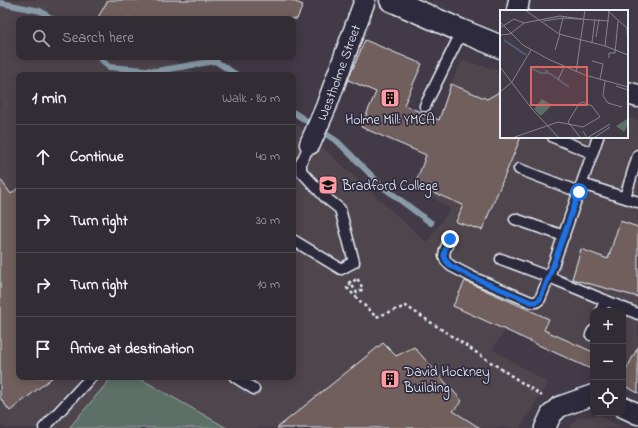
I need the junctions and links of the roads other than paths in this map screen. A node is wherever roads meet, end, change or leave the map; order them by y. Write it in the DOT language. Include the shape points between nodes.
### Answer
graph roads {
  1 [pos="365,0"];
  2 [pos="391,0"];
  3 [pos="519,0"];
  4 [pos="516,10"];
  5 [pos="462,31"];
  6 [pos="500,47"];
  7 [pos="628,93"];
  8 [pos="638,96"];
  9 [pos="425,106"];
  10 [pos="555,138"];
  11 [pos="598,138"];
  12 [pos="310,144"];
  13 [pos="592,153"];
  14 [pos="638,155"];
  15 [pos="519,169"];
  16 [pos="581,188"];
  17 [pos="625,197"];
  18 [pos="638,202"];
  19 [pos="515,219"];
  20 [pos="564,236"];
  21 [pos="450,239"];
  22 [pos="296,242"];
  23 [pos="501,259"];
  24 [pos="549,277"];
  25 [pos="605,300"];
  26 [pos="602,308"];
  27 [pos="638,314"];
  28 [pos="88,380"];
  29 [pos="240,380"];
  30 [pos="254,389"];
  31 [pos="590,396"];
  32 [pos="626,408"];
  33 [pos="638,414"];
  34 [pos="44,428"];
  35 [pos="545,428"];
  1 -- 12 [label="street, Westholme Street"];
  2 -- 5 [label="main road"];
  3 -- 4 [label="street"];
  5 -- 6 [label="main road"];
  5 -- 9 [label="lane"];
  7 -- 8 [label="main road"];
  10 -- 13 [label="lane"];
  11 -- 13 [label="lane"];
  12 -- 22 [label="lane" via="301,163 301,171 340,209 354,262 341,269"];
  13 -- 16 [label="lane"];
  14 -- 17 [label="lane"];
  15 -- 16 [label="lane"];
  16 -- 17 [label="lane"];
  16 -- 20 [label="lane"];
  17 -- 18 [label="lane"];
  19 -- 20 [label="lane"];
  20 -- 24 [label="lane"];
  21 -- 24 [label="lane" via="444,256 451,266 531,302 540,299"];
  23 -- 24 [label="lane"];
  24 -- 25 [label="lane"];
  25 -- 26 [label="lane"];
  25 -- 27 [label="lane"];
  28 -- 34 [label="lane"];
  29 -- 30 [label="lane"];
  31 -- 35 [label="street" via="559,407 551,415"];
  32 -- 33 [label="street"];
}
